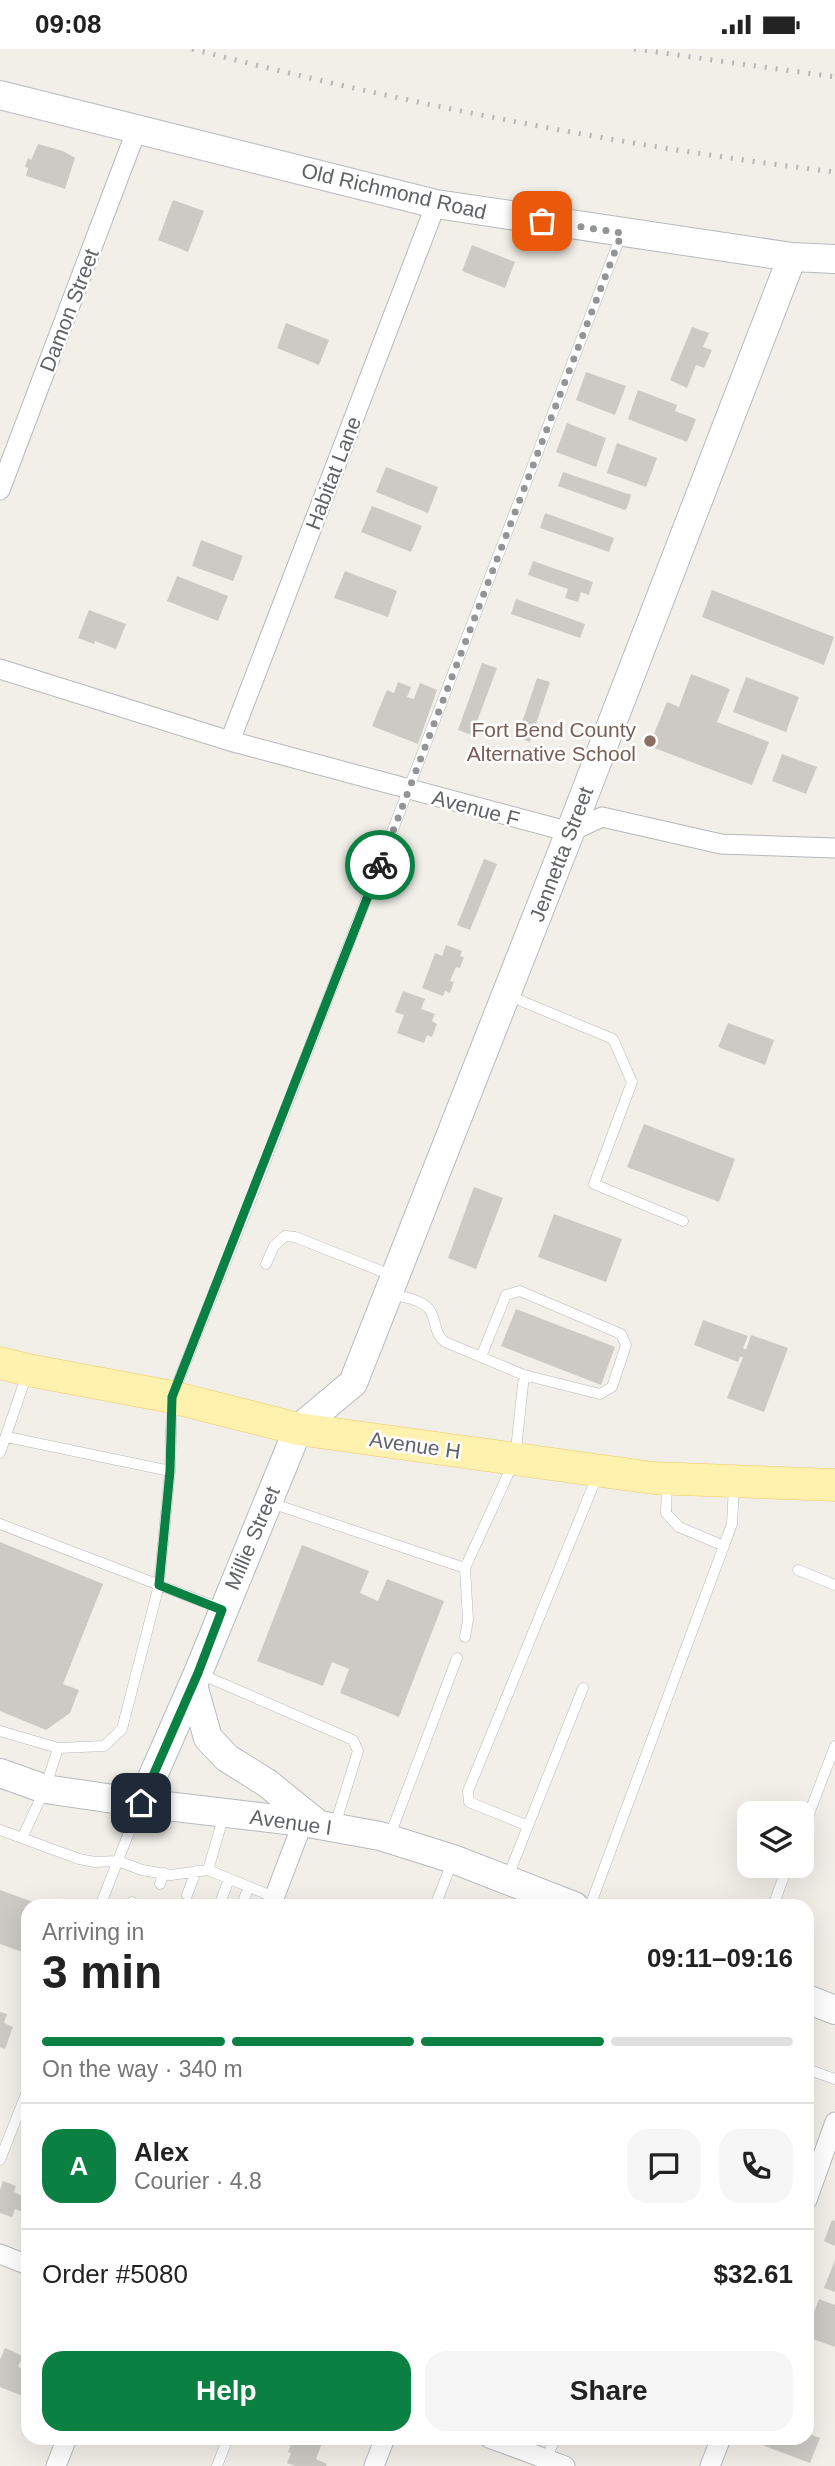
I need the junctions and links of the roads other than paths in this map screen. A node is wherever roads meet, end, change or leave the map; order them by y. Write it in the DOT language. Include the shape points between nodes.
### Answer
graph roads {
  1 [pos="0,95"];
  2 [pos="137,129"];
  3 [pos="436,204"];
  4 [pos="622,233"];
  5 [pos="792,257"];
  6 [pos="835,259"];
  7 [pos="0,490"];
  8 [pos="0,669"];
  9 [pos="230,741"];
  10 [pos="409,790"];
  11 [pos="570,832"];
  12 [pos="835,848"];
  13 [pos="506,994"];
  14 [pos="683,1220"];
  15 [pos="266,1264"];
  16 [pos="392,1285"];
  17 [pos="481,1357"];
  18 [pos="14,1367"];
  19 [pos="524,1375"];
  20 [pos="172,1397"];
  21 [pos="298,1429"];
  22 [pos="7,1437"];
  23 [pos="0,1453"];
  24 [pos="515,1459"];
  25 [pos="600,1470"];
  26 [pos="170,1471"];
  27 [pos="667,1479"];
  28 [pos="735,1482"];
  29 [pos="835,1485"];
  30 [pos="267,1502"];
  31 [pos="0,1524"];
  32 [pos="724,1546"];
  33 [pos="465,1568"];
  34 [pos="798,1570"];
  35 [pos="159,1585"];
  36 [pos="835,1585"];
  37 [pos="222,1610"];
  38 [pos="465,1637"];
  39 [pos="457,1658"];
  40 [pos="195,1679"];
  41 [pos="583,1688"];
  42 [pos="0,1731"];
  43 [pos="835,1746"];
  44 [pos="58,1748"];
  45 [pos="0,1773"];
  46 [pos="45,1789"];
  47 [pos="814,1801"];
  48 [pos="141,1803"];
  49 [pos="225,1813"];
  50 [pos="319,1825"];
  51 [pos="528,1826"];
  52 [pos="0,1830"];
  53 [pos="22,1838"];
  54 [pos="388,1838"];
  55 [pos="453,1859"];
  56 [pos="118,1861"];
  57 [pos="208,1870"];
  58 [pos="196,1871"];
  59 [pos="164,1874"];
  60 [pos="783,1878"];
  61 [pos="229,1879"];
  62 [pos="507,1880"];
  63 [pos="160,1884"];
  64 [pos="249,1887"];
  65 [pos="187,1895"];
  66 [pos="103,1899"];
  67 [pos="222,1899"];
  68 [pos="244,1899"];
  69 [pos="269,1899"];
  70 [pos="273,1899"];
  71 [pos="438,1899"];
  72 [pos="556,1899"];
  73 [pos="593,1899"];
  74 [pos="776,1899"];
  75 [pos="814,2002"];
  76 [pos="835,2010"];
  77 [pos="814,2072"];
  78 [pos="835,2079"];
  79 [pos="21,2107"];
  80 [pos="835,2122"];
  81 [pos="0,2160"];
  82 [pos="814,2180"];
  83 [pos="0,2254"];
  84 [pos="21,2262"];
  85 [pos="64,2445"];
  86 [pos="225,2445"];
  87 [pos="382,2445"];
  88 [pos="506,2445"];
  89 [pos="554,2445"];
  90 [pos="718,2445"];
  91 [pos="552,2464"];
  92 [pos="57,2466"];
  93 [pos="217,2466"];
  94 [pos="374,2466"];
  95 [pos="710,2466"];
  1 -- 2 [label="street, Old Richmond Road"];
  2 -- 3 [label="street, Old Richmond Road"];
  2 -- 7 [label="street, Damon Street"];
  3 -- 4 [label="street, Old Richmond Road"];
  3 -- 9 [label="street, Habitat Lane"];
  4 -- 5 [label="street, Old Richmond Road"];
  4 -- 10 [label="lane"];
  5 -- 6 [label="street, Old Richmond Road"];
  5 -- 11 [label="street, Jennetta Street"];
  8 -- 9 [label="street, Avenue F"];
  9 -- 10 [label="street, Avenue F"];
  10 -- 11 [label="street, Avenue F"];
  10 -- 20 [label="lane"];
  11 -- 12 [label="street" via="601,817 721,844"];
  11 -- 13 [label="street, Jennetta Street"];
  13 -- 14 [label="lane" via="613,1038 632,1082 594,1184"];
  13 -- 16 [label="street, Jennetta Street"];
  15 -- 16 [label="lane" via="274,1246 285,1236 295,1237"];
  16 -- 17 [label="lane" via="430,1311 437,1336"];
  16 -- 21 [label="street, Jennetta Street" via="353,1383"];
  17 -- 19 [label="lane"];
  17 -- 19 [label="lane" via="506,1295 520,1291 621,1334 626,1345 612,1387 600,1394"];
  18 -- 20 [label="main road, Avenue H"];
  18 -- 22 [label="lane"];
  19 -- 24 [label="lane"];
  20 -- 21 [label="main road, Avenue H"];
  20 -- 26 [label="lane"];
  21 -- 24 [label="main road, Avenue H"];
  21 -- 30 [label="street, Millie Street"];
  22 -- 23 [label="lane"];
  22 -- 26 [label="lane"];
  24 -- 25 [label="main road, Avenue H"];
  24 -- 33 [label="lane"];
  25 -- 27 [label="main road, Avenue H"];
  25 -- 51 [label="lane" via="468,1791 469,1803"];
  26 -- 35 [label="lane"];
  27 -- 28 [label="main road, Avenue H"];
  27 -- 32 [label="lane" via="666,1513 679,1527"];
  28 -- 29 [label="main road, Avenue H"];
  28 -- 32 [label="lane" via="732,1524"];
  30 -- 33 [label="lane"];
  30 -- 37 [label="street, Millie Street"];
  31 -- 35 [label="lane"];
  32 -- 73 [label="lane"];
  33 -- 38 [label="lane"];
  34 -- 36 [label="lane"];
  35 -- 37 [label="lane"];
  35 -- 44 [label="lane" via="122,1729 104,1746"];
  37 -- 40 [label="street, Millie Street"];
  39 -- 54 [label="lane"];
  40 -- 48 [label="street, Millie Street"];
  40 -- 50 [label="street" via="208,1738 227,1758"];
  40 -- 50 [label="lane" via="353,1740 358,1751"];
  41 -- 51 [label="lane"];
  42 -- 44 [label="lane"];
  43 -- 47 [label="lane"];
  44 -- 46 [label="lane"];
  45 -- 46 [label="street, Avenue I"];
  46 -- 48 [label="street, Avenue I"];
  46 -- 53 [label="lane"];
  48 -- 49 [label="street, Avenue I"];
  48 -- 56 [label="lane"];
  49 -- 50 [label="street, Avenue I"];
  49 -- 57 [label="lane"];
  50 -- 54 [label="street, Avenue I"];
  50 -- 70 [label="street"];
  51 -- 62 [label="lane"];
  52 -- 53 [label="lane"];
  53 -- 56 [label="lane" via="79,1859"];
  54 -- 55 [label="street, Avenue I"];
  55 -- 62 [label="street, Avenue I"];
  55 -- 71 [label="lane"];
  56 -- 59 [label="lane" via="143,1874"];
  56 -- 66 [label="lane"];
  57 -- 58 [label="lane"];
  57 -- 61 [label="lane"];
  58 -- 59 [label="lane"];
  58 -- 65 [label="lane"];
  59 -- 63 [label="lane"];
  60 -- 74 [label="lane"];
  61 -- 64 [label="lane"];
  61 -- 67 [label="lane"];
  62 -- 72 [label="street, Avenue I"];
  64 -- 68 [label="lane"];
  64 -- 69 [label="lane"];
  75 -- 76 [label="street"];
  77 -- 78 [label="lane"];
  79 -- 81 [label="lane"];
  80 -- 82 [label="street"];
  83 -- 84 [label="street"];
  85 -- 92 [label="street"];
  86 -- 93 [label="lane"];
  87 -- 94 [label="street"];
  88 -- 91 [label="street"];
  89 -- 91 [label="lane"];
  90 -- 95 [label="street"];
}
